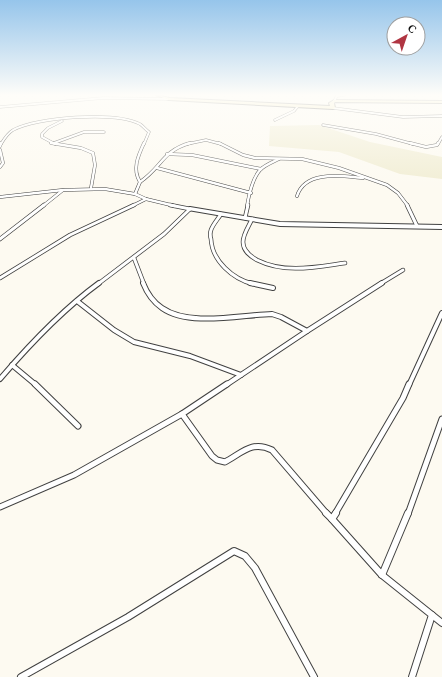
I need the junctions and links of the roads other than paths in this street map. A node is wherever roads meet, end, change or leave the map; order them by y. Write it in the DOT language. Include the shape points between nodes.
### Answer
graph roads {
  1 [pos="27,127"];
  2 [pos="51,127"];
  3 [pos="142,127"];
  4 [pos="332,127"];
  5 [pos="104,132"];
  6 [pos="442,137"];
  7 [pos="54,143"];
  8 [pos="0,146"];
  9 [pos="0,150"];
  10 [pos="167,154"];
  11 [pos="280,159"];
  12 [pos="1,167"];
  13 [pos="157,168"];
  14 [pos="261,169"];
  15 [pos="366,178"];
  16 [pos="140,182"];
  17 [pos="91,188"];
  18 [pos="63,190"];
  19 [pos="251,193"];
  20 [pos="135,194"];
  21 [pos="5,196"];
  22 [pos="297,196"];
  23 [pos="0,197"];
  24 [pos="146,199"];
  25 [pos="0,201"];
  26 [pos="190,209"];
  27 [pos="221,214"];
  28 [pos="245,218"];
  29 [pos="252,219"];
  30 [pos="417,226"];
  31 [pos="442,227"];
  32 [pos="0,239"];
  33 [pos="134,258"];
  34 [pos="345,263"];
  35 [pos="402,270"];
  36 [pos="0,278"];
  37 [pos="273,288"];
  38 [pos="77,301"];
  39 [pos="442,313"];
  40 [pos="307,331"];
  41 [pos="12,365"];
  42 [pos="241,375"];
  43 [pos="0,378"];
  44 [pos="182,414"];
  45 [pos="442,419"];
  46 [pos="78,426"];
  47 [pos="0,508"];
  48 [pos="332,520"];
  49 [pos="382,575"];
  50 [pos="432,614"];
  51 [pos="442,622"];
  52 [pos="21,677"];
  53 [pos="314,677"];
  54 [pos="412,677"];
  1 -- 8 [label="lane" via="10,133"];
  2 -- 7 [label="lane" via="42,134 44,139"];
  3 -- 16 [label="lane" via="148,130 148,134 136,160 137,177"];
  4 -- 6 [label="lane" via="428,147 437,145"];
  5 -- 7 [label="lane" via="81,133"];
  7 -- 17 [label="lane" via="93,153 94,177"];
  9 -- 12 [label="lane" via="3,162"];
  10 -- 11 [label="lane" via="179,146 208,140 250,157"];
  10 -- 13 [label="lane"];
  10 -- 14 [label="lane" via="192,155"];
  11 -- 14 [label="lane"];
  11 -- 15 [label="lane" via="295,158 318,162"];
  13 -- 16 [label="lane"];
  13 -- 19 [label="lane"];
  14 -- 19 [label="lane"];
  15 -- 22 [label="lane" via="317,178 301,185"];
  15 -- 30 [label="lane" via="399,193 406,200"];
  16 -- 20 [label="lane"];
  17 -- 18 [label="lane"];
  17 -- 20 [label="lane"];
  18 -- 21 [label="lane"];
  18 -- 32 [label="lane"];
  19 -- 28 [label="lane"];
  20 -- 24 [label="lane"];
  21 -- 23 [label="lane"];
  21 -- 25 [label="lane"];
  24 -- 26 [label="lane"];
  24 -- 36 [label="lane" via="70,235"];
  26 -- 27 [label="street"];
  26 -- 33 [label="lane"];
  27 -- 28 [label="street"];
  27 -- 37 [label="lane" via="209,237 221,264 234,276 247,283 257,287"];
  28 -- 29 [label="street"];
  29 -- 30 [label="street" via="303,226"];
  29 -- 34 [label="lane" via="244,236 245,250 265,265 304,268"];
  30 -- 31 [label="street"];
  33 -- 38 [label="lane"];
  33 -- 40 [label="lane" via="151,299 167,312 204,318 272,314"];
  35 -- 40 [label="lane"];
  38 -- 41 [label="lane" via="29,345"];
  38 -- 42 [label="lane" via="134,342 190,356"];
  39 -- 48 [label="lane" via="403,398"];
  40 -- 42 [label="lane"];
  41 -- 43 [label="lane"];
  41 -- 46 [label="lane" via="40,388"];
  42 -- 44 [label="lane"];
  44 -- 47 [label="lane" via="74,475"];
  44 -- 48 [label="lane" via="217,460 225,462 255,445 264,445 272,450"];
  45 -- 49 [label="lane" via="409,511"];
  48 -- 49 [label="lane"];
  49 -- 50 [label="lane"];
  50 -- 51 [label="lane"];
  50 -- 54 [label="lane"];
  52 -- 53 [label="lane" via="128,617 234,552 245,556 255,568"];
}
